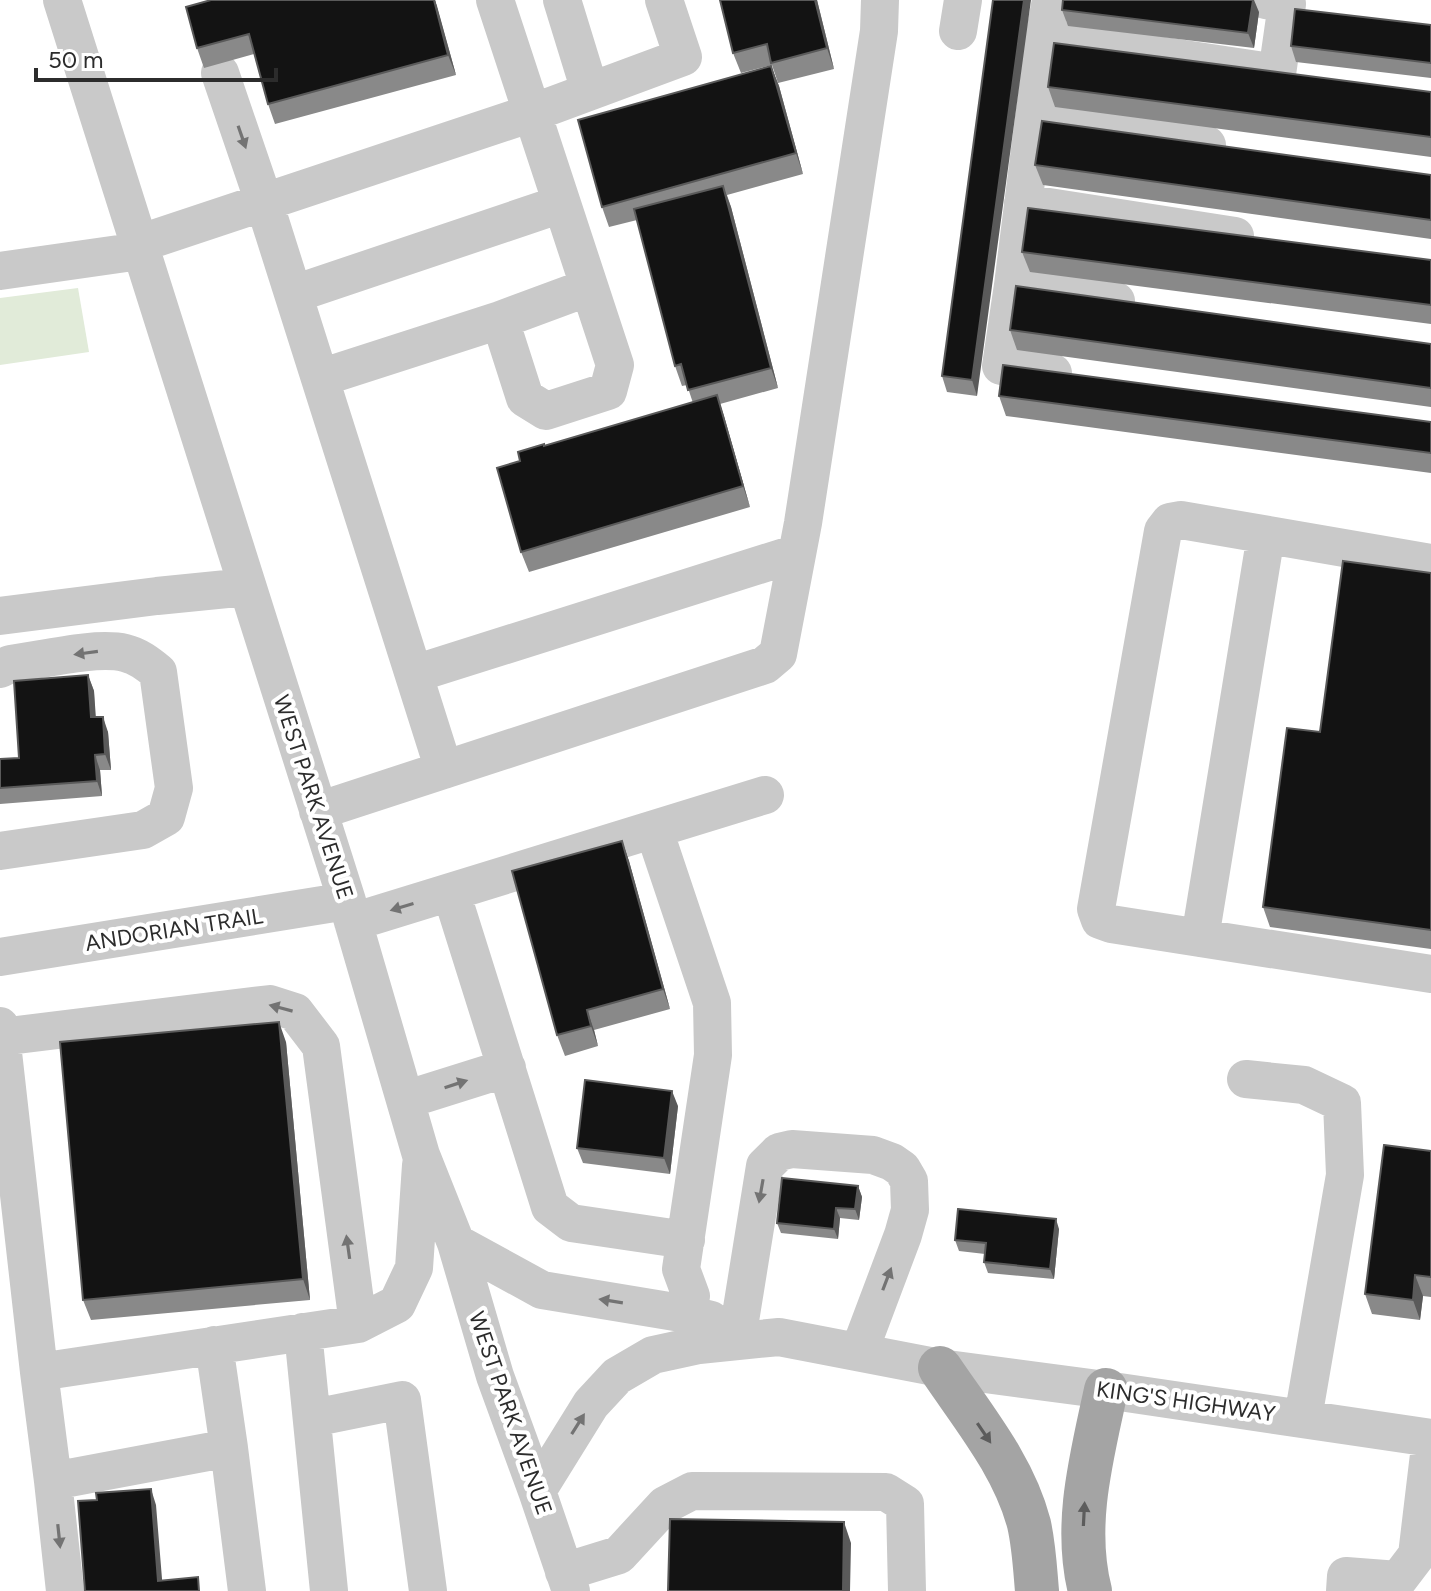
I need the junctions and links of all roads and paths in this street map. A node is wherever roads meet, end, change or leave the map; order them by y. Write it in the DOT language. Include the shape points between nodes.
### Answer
graph roads {
  1 [pos="62,0"];
  2 [pos="495,0"];
  3 [pos="562,0"];
  4 [pos="664,0"];
  5 [pos="880,0"];
  6 [pos="1051,0"];
  7 [pos="1266,0"];
  8 [pos="1044,38"];
  9 [pos="220,73"];
  10 [pos="590,91"];
  11 [pos="532,113"];
  12 [pos="1034,117"];
  13 [pos="1237,150"];
  14 [pos="264,202"];
  15 [pos="1023,203"];
  16 [pos="561,204"];
  17 [pos="1274,242"];
  18 [pos="139,248"];
  19 [pos="0,271"];
  20 [pos="1013,285"];
  21 [pos="589,287"];
  22 [pos="294,294"];
  23 [pos="1153,307"];
  24 [pos="500,320"];
  25 [pos="320,378"];
  26 [pos="1093,380"];
  27 [pos="1266,535"];
  28 [pos="797,553"];
  29 [pos="1431,563"];
  30 [pos="247,587"];
  31 [pos="0,616"];
  32 [pos="0,669"];
  33 [pos="414,674"];
  34 [pos="444,770"];
  35 [pos="765,795"];
  36 [pos="318,811"];
  37 [pos="654,830"];
  38 [pos="1,843"];
  39 [pos="451,892"];
  40 [pos="350,912"];
  41 [pos="1200,938"];
  42 [pos="0,957"];
  43 [pos="1431,974"];
  44 [pos="1,1031"];
  45 [pos="507,1068"];
  46 [pos="1246,1079"];
  47 [pos="405,1100"];
  48 [pos="421,1155"];
  49 [pos="686,1240"];
  50 [pos="456,1243"];
  51 [pos="687,1314"];
  52 [pos="358,1324"];
  53 [pos="739,1327"];
  54 [pos="303,1332"];
  55 [pos="779,1337"];
  56 [pos="214,1345"];
  57 [pos="859,1352"];
  58 [pos="940,1368"];
  59 [pos="39,1372"];
  60 [pos="1106,1390"];
  61 [pos="313,1418"];
  62 [pos="1303,1418"];
  63 [pos="1431,1438"];
  64 [pos="229,1448"];
  65 [pos="53,1481"];
  66 [pos="537,1491"];
  67 [pos="568,1582"];
  68 [pos="1410,1585"];
  69 [pos="65,1591"];
  70 [pos="247,1591"];
  71 [pos="329,1591"];
  72 [pos="428,1591"];
  73 [pos="907,1591"];
  74 [pos="1037,1591"];
  75 [pos="1090,1591"];
  76 [pos="1345,1591"];
  1 -- 18 [label="street, WEST PARK AVENUE"];
  2 -- 11 [label="street"];
  3 -- 10 [label="street"];
  4 -- 10 [label="street" via="683,57"];
  5 -- 28 [label="street"];
  6 -- 8 [label="street"];
  7 -- 8 [label="street" via="1287,4 1293,76"];
  8 -- 12 [label="street"];
  9 -- 14 [label="street, one-way"];
  10 -- 11 [label="street"];
  11 -- 14 [label="street"];
  11 -- 16 [label="street"];
  12 -- 13 [label="street"];
  12 -- 15 [label="street"];
  14 -- 18 [label="street"];
  14 -- 22 [label="street"];
  15 -- 17 [label="street"];
  15 -- 20 [label="street"];
  16 -- 21 [label="street"];
  16 -- 22 [label="street"];
  18 -- 19 [label="street"];
  18 -- 30 [label="street, WEST PARK AVENUE"];
  20 -- 23 [label="street"];
  20 -- 26 [label="street" via="1001,366"];
  21 -- 24 [label="street"];
  21 -- 24 [label="street" via="615,365 608,391 546,411 525,398"];
  22 -- 25 [label="street"];
  24 -- 25 [label="street"];
  25 -- 33 [label="street"];
  27 -- 29 [label="street"];
  27 -- 41 [label="street"];
  27 -- 41 [label="street" via="1181,520 1170,522 1163,531 1096,909 1100,920 1111,924"];
  28 -- 33 [label="street"];
  28 -- 34 [label="street" via="778,654 765,665"];
  30 -- 31 [label="street"];
  30 -- 36 [label="street, WEST PARK AVENUE"];
  38 -- 32 [label="street, one-way" via="143,830 166,817 174,788 158,672 142,660 100,651"];
  33 -- 34 [label="street"];
  34 -- 36 [label="street"];
  35 -- 37 [label="street, ANDORIAN TRAIL"];
  36 -- 40 [label="street, WEST PARK AVENUE"];
  37 -- 39 [label="street, ANDORIAN TRAIL"];
  37 -- 49 [label="street" via="712,1003 713,1055"];
  39 -- 40 [label="street, ANDORIAN TRAIL, one-way"];
  39 -- 45 [label="street"];
  40 -- 42 [label="street, ANDORIAN TRAIL"];
  40 -- 47 [label="street, WEST PARK AVENUE"];
  41 -- 43 [label="street"];
  52 -- 44 [label="street, one-way" via="321,1046 295,1012 270,1004"];
  44 -- 59 [label="street"];
  47 -- 45 [label="street, one-way"];
  45 -- 49 [label="street" via="550,1207 571,1223"];
  46 -- 62 [label="street" via="1304,1085 1342,1103 1345,1175"];
  47 -- 48 [label="street, WEST PARK AVENUE"];
  48 -- 50 [label="street, WEST PARK AVENUE"];
  48 -- 52 [label="street" via="414,1268 397,1304"];
  49 -- 51 [label="street" via="681,1269 691,1296"];
  51 -- 50 [label="street, one-way" via="542,1290"];
  50 -- 66 [label="street, WEST PARK AVENUE" via="495,1376"];
  51 -- 53 [label="street"];
  52 -- 54 [label="street"];
  53 -- 55 [label="street"];
  57 -- 53 [label="street, one-way" via="910,1210 909,1181 902,1169 873,1155 792,1149 779,1152 765,1166"];
  54 -- 56 [label="street"];
  54 -- 61 [label="street"];
  55 -- 57 [label="street, KING'S HIGHWAY"];
  66 -- 55 [label="street, one-way" via="591,1404 617,1376 653,1355"];
  56 -- 59 [label="street"];
  56 -- 64 [label="street"];
  57 -- 58 [label="street, KING'S HIGHWAY"];
  58 -- 60 [label="street, KING'S HIGHWAY"];
  58 -- 74 [label="main road, one-way" via="1011,1476 1033,1542"];
  59 -- 65 [label="street"];
  60 -- 62 [label="street, KING'S HIGHWAY"];
  75 -- 60 [label="main road, one-way" via="1084,1513"];
  61 -- 71 [label="street"];
  61 -- 72 [label="street" via="402,1400"];
  62 -- 63 [label="street, KING'S HIGHWAY"];
  63 -- 68 [label="street"];
  64 -- 65 [label="street"];
  64 -- 70 [label="street"];
  65 -- 69 [label="street, one-way"];
  66 -- 67 [label="street, WEST PARK AVENUE"];
  67 -- 73 [label="street" via="619,1555 665,1505 692,1491 886,1492 905,1504"];
  68 -- 76 [label="street" via="1346,1576"];
}
